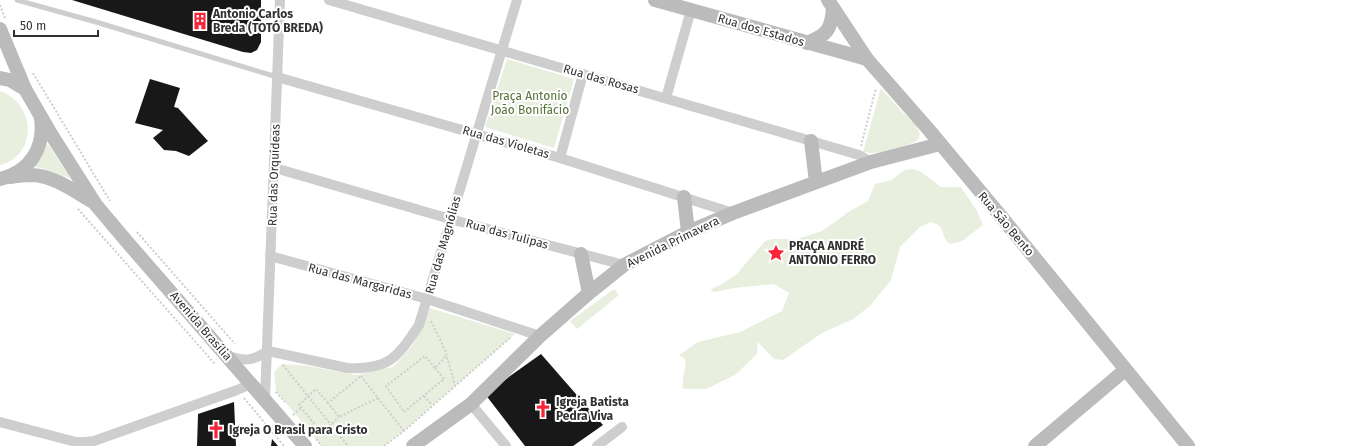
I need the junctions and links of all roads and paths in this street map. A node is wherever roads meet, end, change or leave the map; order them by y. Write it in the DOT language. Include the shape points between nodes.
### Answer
graph roads {
  1 [pos="17,0"];
  2 [pos="280,0"];
  3 [pos="329,0"];
  4 [pos="517,0"];
  5 [pos="655,0"];
  6 [pos="831,5"];
  7 [pos="691,10"];
  8 [pos="0,29"];
  9 [pos="807,43"];
  10 [pos="502,50"];
  11 [pos="867,58"];
  12 [pos="32,71"];
  13 [pos="880,73"];
  14 [pos="583,74"];
  15 [pos="277,77"];
  16 [pos="0,78"];
  17 [pos="25,89"];
  18 [pos="666,98"];
  19 [pos="41,116"];
  20 [pos="476,133"];
  21 [pos="811,141"];
  22 [pos="940,144"];
  23 [pos="560,158"];
  24 [pos="865,158"];
  25 [pos="275,168"];
  26 [pos="5,178"];
  27 [pos="816,182"];
  28 [pos="684,197"];
  29 [pos="74,204"];
  30 [pos="112,204"];
  31 [pos="96,205"];
  32 [pos="733,213"];
  33 [pos="450,219"];
  34 [pos="132,227"];
  35 [pos="688,232"];
  36 [pos="581,254"];
  37 [pos="270,256"];
  38 [pos="624,265"];
  39 [pos="589,293"];
  40 [pos="427,299"];
  41 [pos="431,321"];
  42 [pos="515,334"];
  43 [pos="540,336"];
  44 [pos="230,349"];
  45 [pos="268,351"];
  46 [pos="447,355"];
  47 [pos="215,364"];
  48 [pos="282,364"];
  49 [pos="435,368"];
  50 [pos="1125,370"];
  51 [pos="251,384"];
  52 [pos="455,386"];
  53 [pos="237,390"];
  54 [pos="308,396"];
  55 [pos="424,396"];
  56 [pos="378,398"];
  57 [pos="265,400"];
  58 [pos="328,403"];
  59 [pos="432,404"];
  60 [pos="471,404"];
  61 [pos="339,417"];
  62 [pos="0,422"];
  63 [pos="331,424"];
  64 [pos="622,427"];
  65 [pos="404,431"];
  66 [pos="284,446"];
  67 [pos="305,446"];
  68 [pos="348,446"];
  69 [pos="384,446"];
  70 [pos="413,446"];
  71 [pos="506,446"];
  72 [pos="597,446"];
  73 [pos="1035,446"];
  74 [pos="1188,446"];
  1 -- 15 [label="lane"];
  2 -- 15 [label="street, Rua das Orquídeas"];
  3 -- 10 [label="street, Rua das Rosas"];
  4 -- 10 [label="street, Rua das Magnólias"];
  5 -- 7 [label="main road, Rua dos Estados"];
  6 -- 9 [label="main road" via="830,26 827,32"];
  6 -- 11 [label="main road, Rua São Bento"];
  7 -- 9 [label="main road, Rua dos Estados"];
  7 -- 18 [label="street"];
  8 -- 17 [label="main road"];
  9 -- 11 [label="main road, Rua dos Estados"];
  10 -- 14 [label="street, Rua das Rosas"];
  10 -- 20 [label="street, Rua das Magnólias"];
  11 -- 13 [label="main road, Rua São Bento"];
  12 -- 30 [label="path"];
  13 -- 22 [label="main road, Rua São Bento"];
  13 -- 24 [label="path"];
  14 -- 18 [label="street, Rua das Rosas"];
  14 -- 23 [label="street"];
  15 -- 20 [label="street, Rua das Violetas"];
  15 -- 25 [label="street, Rua das Orquídeas"];
  16 -- 17 [label="main road" via="10,80"];
  17 -- 19 [label="main road, Avenida Brasília"];
  18 -- 21 [label="street, Rua das Rosas"];
  19 -- 26 [label="main road" via="41,140 37,152 20,171"];
  19 -- 31 [label="main road, Avenida Brasília"];
  20 -- 23 [label="street, Rua das Violetas"];
  20 -- 33 [label="street, Rua das Magnólias"];
  21 -- 24 [label="street, Rua das Rosas"];
  21 -- 27 [label="main road"];
  22 -- 24 [label="main road, Avenida Primavera"];
  22 -- 50 [label="main road, Rua São Bento"];
  23 -- 28 [label="street, Rua das Violetas"];
  24 -- 27 [label="main road, Avenida Primavera"];
  25 -- 33 [label="street, Rua das Tulipas"];
  25 -- 37 [label="street, Rua das Orquídeas"];
  26 -- 31 [label="main road, Avenida Brasília" via="32,175 61,182"];
  27 -- 32 [label="main road, Avenida Primavera"];
  28 -- 32 [label="street, Rua das Violetas"];
  28 -- 35 [label="main road"];
  29 -- 47 [label="path"];
  31 -- 44 [label="main road, Avenida Brasília" via="128,243"];
  32 -- 35 [label="main road, Avenida Primavera"];
  33 -- 36 [label="street, Rua das Tulipas"];
  33 -- 40 [label="street, Rua das Magnólias"];
  34 -- 44 [label="path"];
  35 -- 38 [label="main road, Avenida Primavera"];
  36 -- 38 [label="street, Rua das Tulipas"];
  36 -- 39 [label="main road"];
  37 -- 40 [label="street, Rua das Margaridas"];
  37 -- 45 [label="street, Rua das Orquídeas"];
  38 -- 39 [label="main road, Avenida Primavera"];
  39 -- 43 [label="main road, Avenida Primavera"];
  40 -- 43 [label="street, Rua das Margaridas"];
  40 -- 45 [label="street, Rua das Magnólias" via="419,325 410,338 397,355 378,366 347,368"];
  41 -- 46 [label="path"];
  42 -- 65 [label="path"];
  43 -- 60 [label="main road, Avenida Primavera"];
  44 -- 45 [label="street" via="238,360 249,360"];
  44 -- 51 [label="main road, Avenida Brasília"];
  45 -- 57 [label="street, Rua das Orquídeas"];
  46 -- 49 [label="path"];
  46 -- 52 [label="path"];
  48 -- 54 [label="path"];
  49 -- 55 [label="path" via="444,379"];
  49 -- 55 [label="path" via="425,356 386,386 404,412"];
  50 -- 73 [label="main road"];
  50 -- 74 [label="main road, Rua São Bento"];
  51 -- 53 [label="street"];
  51 -- 57 [label="main road, Avenida Brasília"];
  53 -- 62 [label="street" via="85,442 76,442"];
  53 -- 66 [label="path"];
  54 -- 58 [label="path" via="316,389"];
  54 -- 63 [label="path"];
  54 -- 63 [label="path" via="299,405 322,433"];
  55 -- 59 [label="path"];
  56 -- 58 [label="path" via="360,376"];
  56 -- 61 [label="path"];
  56 -- 65 [label="path"];
  57 -- 67 [label="main road, Avenida Brasília"];
  58 -- 61 [label="path"];
  60 -- 70 [label="main road, Avenida Primavera"];
  60 -- 71 [label="street"];
  61 -- 63 [label="path"];
  63 -- 68 [label="path"];
  64 -- 72 [label="street"];
  65 -- 69 [label="path"];
}
